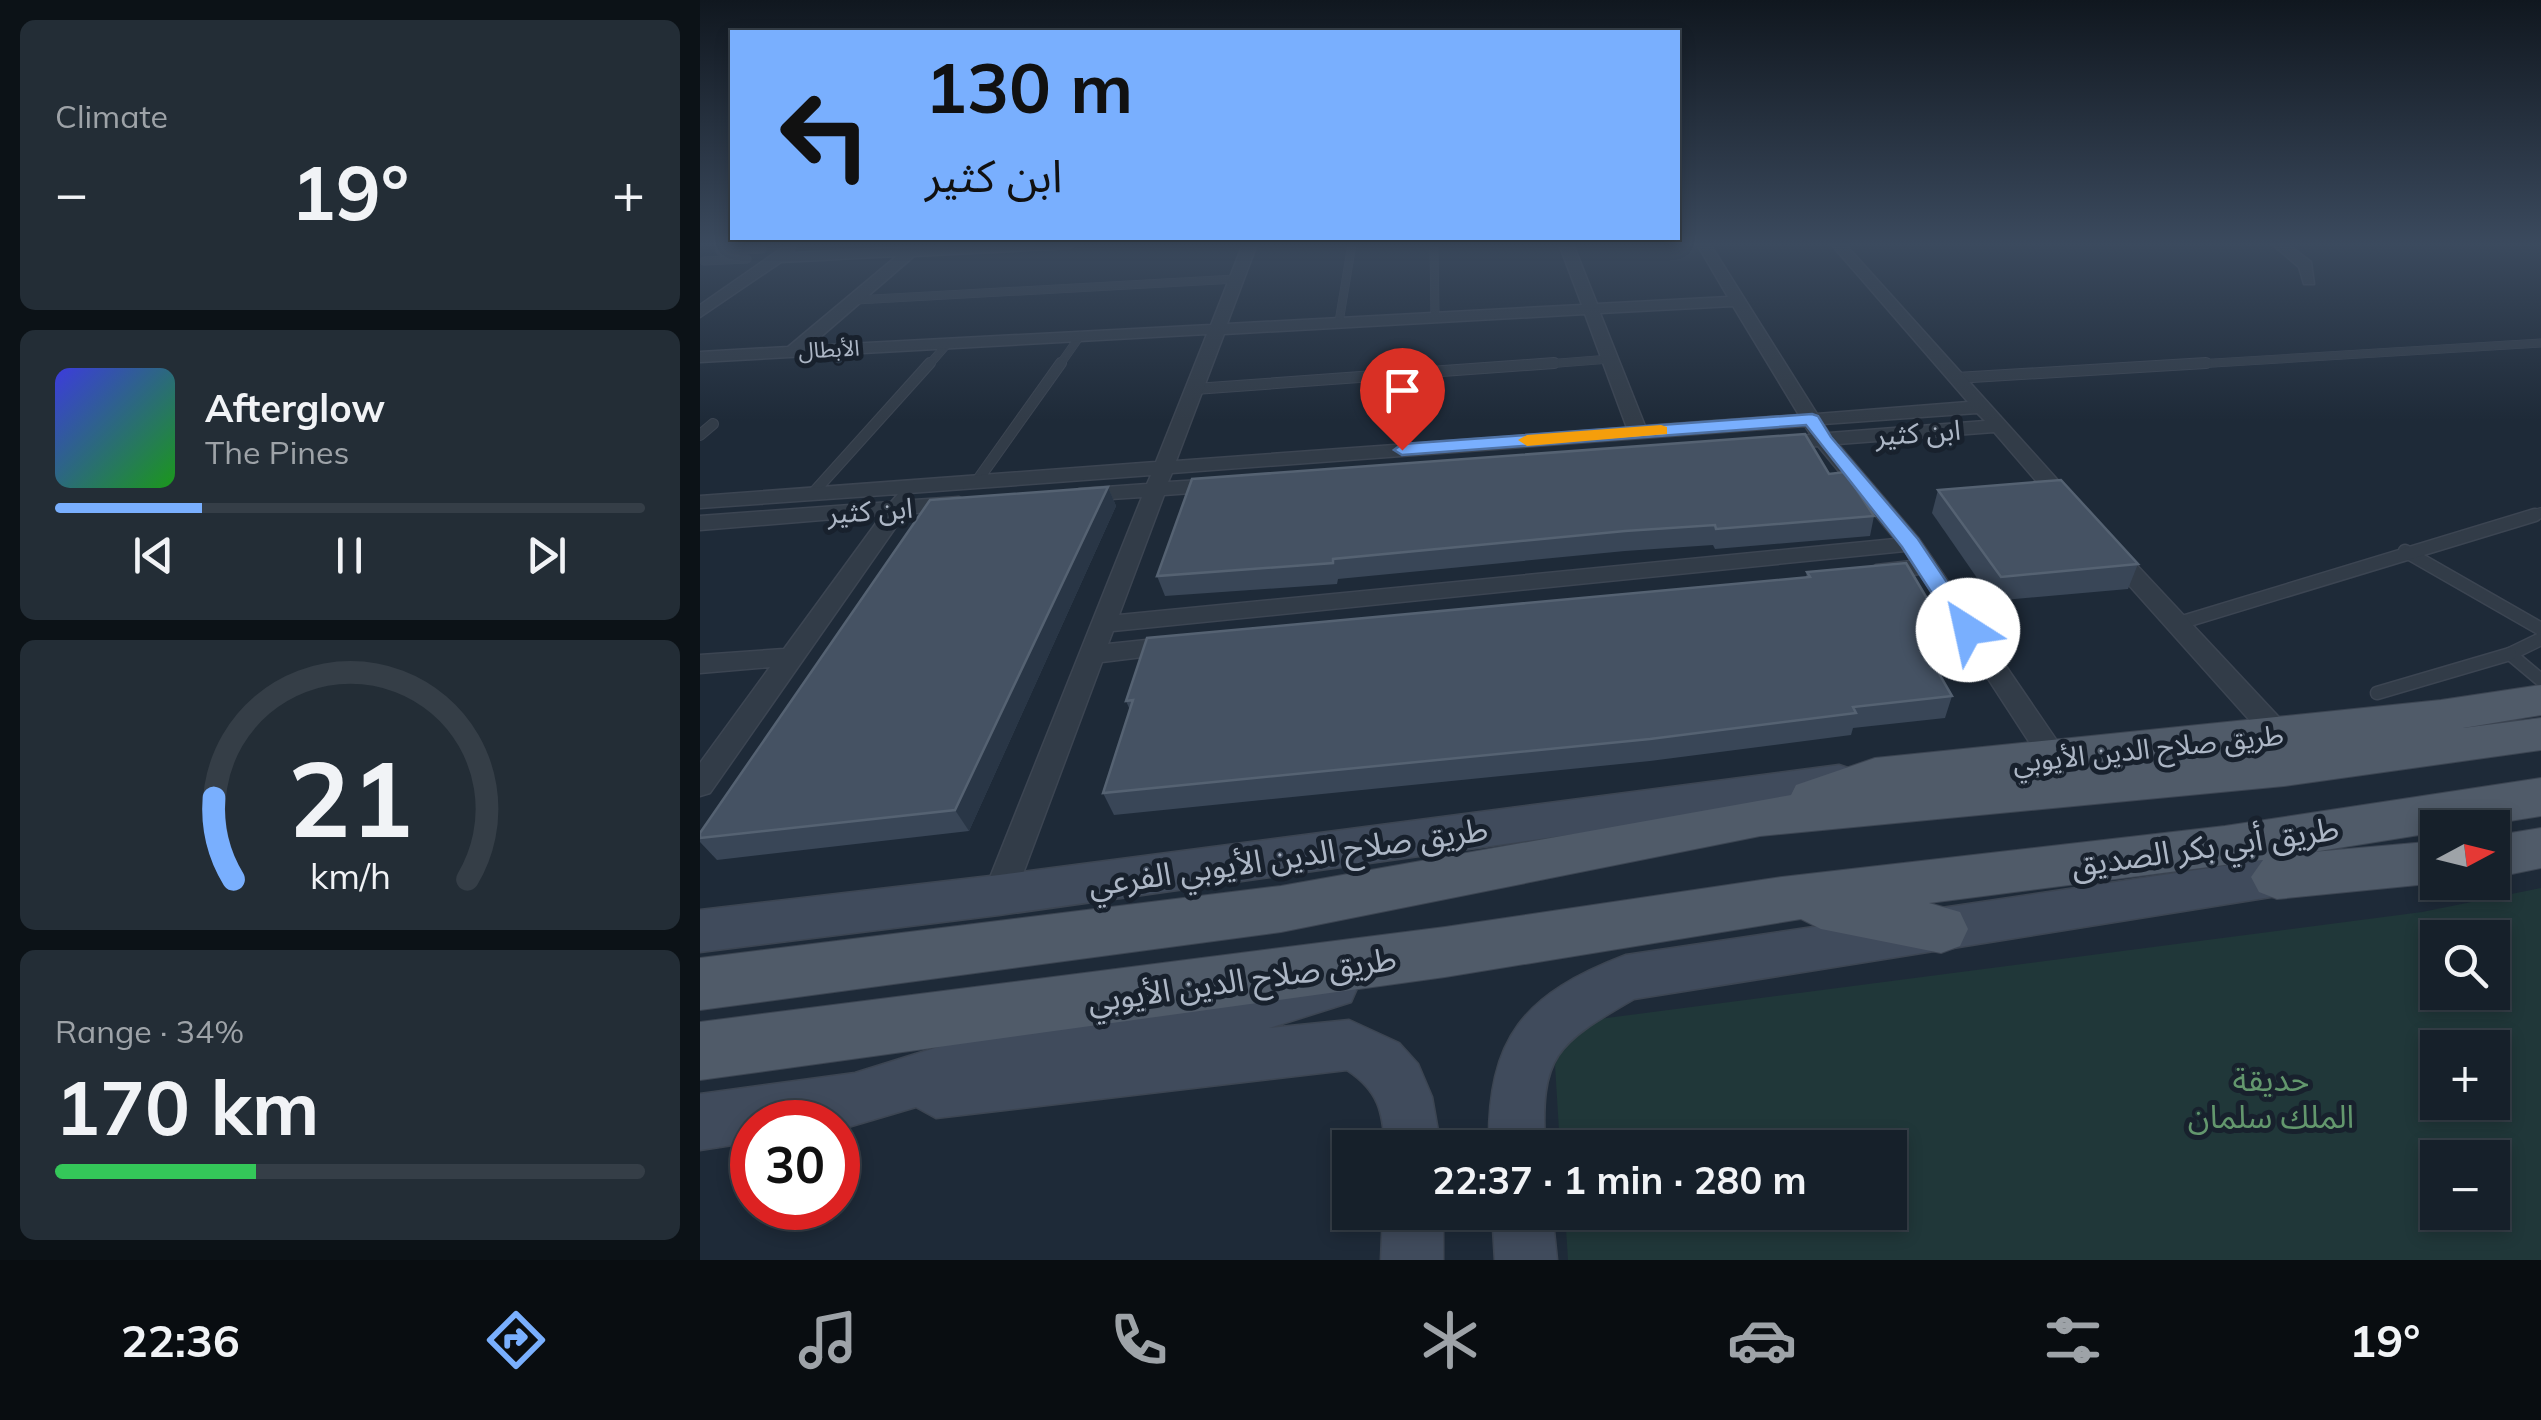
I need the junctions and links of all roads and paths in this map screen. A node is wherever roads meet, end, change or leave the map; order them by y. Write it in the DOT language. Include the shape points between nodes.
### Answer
graph roads {
  1 [pos="853,303"];
  2 [pos="1227,303"];
  3 [pos="1342,303"];
  4 [pos="1435,303"];
  5 [pos="1588,303"];
  6 [pos="1686,303"];
  7 [pos="1739,303"];
  8 [pos="1889,303"];
  9 [pos="1590,308"];
  10 [pos="1435,316"];
  11 [pos="1339,322"];
  12 [pos="1217,328"];
  13 [pos="1080,336"];
  14 [pos="948,343"];
  15 [pos="2541,343"];
  16 [pos="794,351"];
  17 [pos="700,357"];
  18 [pos="1610,359"];
  19 [pos="1956,378"];
  20 [pos="1195,389"];
  21 [pos="1982,407"];
  22 [pos="1812,419"];
  23 [pos="713,424"];
  24 [pos="1998,426"];
  25 [pos="1638,432"];
  26 [pos="700,435"];
  27 [pos="1823,439"];
  28 [pos="1163,479"];
  29 [pos="977,481"];
  30 [pos="914,486"];
  31 [pos="812,493"];
  32 [pos="700,502"];
  33 [pos="898,508"];
  34 [pos="2541,513"];
  35 [pos="700,523"];
  36 [pos="1910,544"];
  37 [pos="2405,551"];
  38 [pos="1924,567"];
  39 [pos="1746,586"];
  40 [pos="1106,624"];
  41 [pos="2176,624"];
  42 [pos="2541,629"];
  43 [pos="2541,639"];
  44 [pos="1194,643"];
  45 [pos="1095,654"];
  46 [pos="2510,654"];
  47 [pos="788,657"];
  48 [pos="700,664"];
  49 [pos="2541,680"];
  50 [pos="2377,693"];
  51 [pos="2541,700"];
  52 [pos="2541,734"];
  53 [pos="2281,752"];
  54 [pos="2054,757"];
  55 [pos="1875,776"];
  56 [pos="700,785"];
  57 [pos="2541,797"];
  58 [pos="1760,817"];
  59 [pos="2335,829"];
  60 [pos="2541,848"];
  61 [pos="2510,854"];
  62 [pos="2420,864"];
  63 [pos="2277,877"];
  64 [pos="1867,888"];
  65 [pos="999,895"];
  66 [pos="1782,899"];
  67 [pos="1941,929"];
  68 [pos="700,931"];
  69 [pos="1445,952"];
  70 [pos="700,984"];
  71 [pos="700,1051"];
  72 [pos="855,1100"];
  73 [pos="730,1118"];
  74 [pos="700,1122"];
  75 [pos="1411,1130"];
  76 [pos="1516,1130"];
  77 [pos="1412,1230"];
  78 [pos="1524,1230"];
  79 [pos="1412,1260"];
  80 [pos="1526,1260"];
  1 -- 16 [label="street"];
  2 -- 12 [label="street"];
  3 -- 11 [label="lane"];
  4 -- 10 [label="lane"];
  5 -- 9 [label="street"];
  6 -- 9 [label="street, الأبطال"];
  7 -- 22 [label="street"];
  8 -- 19 [label="street"];
  9 -- 10 [label="street, الأبطال"];
  9 -- 18 [label="street"];
  10 -- 11 [label="street, الأبطال"];
  11 -- 12 [label="street, الأبطال"];
  12 -- 13 [label="street, الأبطال"];
  12 -- 20 [label="street"];
  13 -- 14 [label="street, الأبطال"];
  13 -- 29 [label="lane"];
  14 -- 16 [label="street, الأبطال"];
  14 -- 31 [label="lane"];
  15 -- 19 [label="lane"];
  16 -- 17 [label="street, الأبطال"];
  18 -- 20 [label="lane"];
  18 -- 25 [label="street"];
  19 -- 21 [label="street"];
  20 -- 28 [label="street"];
  21 -- 22 [label="street, ابن كثير"];
  21 -- 24 [label="street"];
  22 -- 25 [label="street, ابن كثير"];
  22 -- 27 [label="street"];
  23 -- 26 [label="lane"];
  24 -- 27 [label="street, ابن كثير"];
  24 -- 41 [label="street"];
  25 -- 28 [label="street, ابن كثير"];
  27 -- 28 [label="street, ابن كثير"];
  27 -- 36 [label="street"];
  28 -- 29 [label="street, ابن كثير"];
  28 -- 33 [label="street, ابن كثير"];
  28 -- 40 [label="street"];
  29 -- 30 [label="street, ابن كثير"];
  30 -- 31 [label="street, ابن كثير"];
  30 -- 33 [label="street"];
  31 -- 32 [label="street, ابن كثير"];
  33 -- 35 [label="street, ابن كثير"];
  33 -- 47 [label="street"];
  34 -- 37 [label="lane"];
  36 -- 38 [label="street"];
  36 -- 40 [label="street"];
  37 -- 41 [label="lane"];
  37 -- 42 [label="lane"];
  38 -- 39 [label="street"];
  38 -- 54 [label="street"];
  40 -- 45 [label="street"];
  41 -- 53 [label="street"];
  43 -- 46 [label="lane"];
  44 -- 45 [label="street"];
  45 -- 65 [label="street"];
  46 -- 49 [label="lane"];
  46 -- 50 [label="lane"];
  47 -- 48 [label="street"];
  47 -- 56 [label="street"];
  51 -- 53 [label="main road, طريق صلاح الدين الأيوبي"];
  52 -- 53 [label="main road"];
  53 -- 54 [label="main road, طريق صلاح الدين الأيوبي" via="2172,746"];
  53 -- 58 [label="main road, طريق صلاح الدين الأيوبي"];
  54 -- 55 [label="main road, طريق صلاح الدين الأيوبي"];
  55 -- 58 [label="main road, طريق صلاح الدين الأيوبي"];
  55 -- 65 [label="main road, طريق صلاح الدين الأيوبي الفرعي"];
  57 -- 59 [label="main road, طريق أبي بكر الصديق"];
  58 -- 70 [label="main road, طريق صلاح الدين الأيوبي" via="1281,909"];
  59 -- 63 [label="main road"];
  59 -- 64 [label="main road, طريق أبي بكر الصديق"];
  60 -- 61 [label="main road"];
  62 -- 63 [label="main road"];
  63 -- 67 [label="main road"];
  64 -- 66 [label="main road, طريق صلاح الدين الأيوبي"];
  65 -- 68 [label="main road, طريق صلاح الدين الأيوبي الفرعي"];
  66 -- 67 [label="main road, طريق صلاح الدين الأيوبي"];
  66 -- 69 [label="main road, طريق صلاح الدين الأيوبي"];
  67 -- 76 [label="main road" via="1626,978 1576,1005 1530,1043 1515,1088"];
  69 -- 71 [label="main road, طريق صلاح الدين الأيوبي"];
  69 -- 72 [label="main road" via="1244,1012 983,1059"];
  72 -- 75 [label="main road" via="1348,1045 1396,1072"];
  73 -- 74 [label="main road"];
  77 -- 79 [label="main road"];
  78 -- 80 [label="main road"];
}
